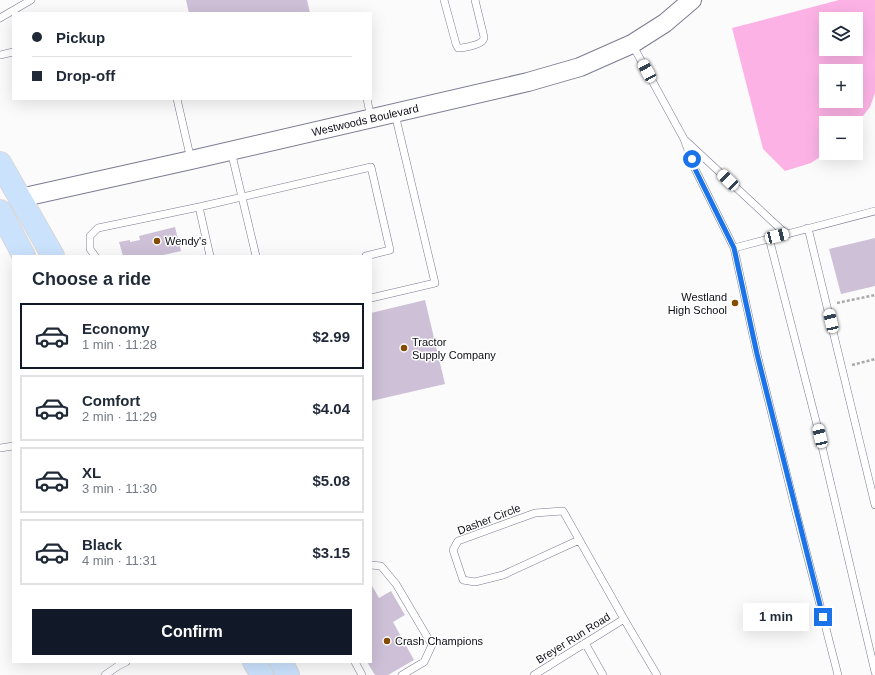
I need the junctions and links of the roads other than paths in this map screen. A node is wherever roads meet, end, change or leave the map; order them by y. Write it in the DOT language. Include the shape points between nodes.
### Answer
graph roads {
  1 [pos="31,0"];
  2 [pos="444,0"];
  3 [pos="475,0"];
  4 [pos="692,0"];
  5 [pos="0,18"];
  6 [pos="632,44"];
  7 [pos="12,52"];
  8 [pos="0,55"];
  9 [pos="177,100"];
  10 [pos="367,100"];
  11 [pos="395,113"];
  12 [pos="371,118"];
  13 [pos="684,139"];
  14 [pos="231,151"];
  15 [pos="191,160"];
  16 [pos="0,163"];
  17 [pos="242,197"];
  18 [pos="20,198"];
  19 [pos="199,207"];
  20 [pos="0,211"];
  21 [pos="875,211"];
  22 [pos="808,228"];
  23 [pos="786,234"];
  24 [pos="769,238"];
  25 [pos="734,248"];
  26 [pos="23,255"];
  27 [pos="52,255"];
  28 [pos="94,255"];
  29 [pos="210,255"];
  30 [pos="256,255"];
  31 [pos="370,255"];
  32 [pos="372,298"];
  33 [pos="12,446"];
  34 [pos="0,448"];
  35 [pos="875,505"];
  36 [pos="579,540"];
  37 [pos="372,565"];
  38 [pos="624,619"];
  39 [pos="585,643"];
  40 [pos="124,663"];
  41 [pos="255,663"];
  42 [pos="282,663"];
  43 [pos="356,663"];
  44 [pos="875,672"];
  45 [pos="105,675"];
  46 [pos="262,675"];
  47 [pos="288,675"];
  48 [pos="362,675"];
  49 [pos="402,675"];
  50 [pos="534,675"];
  51 [pos="604,675"];
  52 [pos="658,675"];
  53 [pos="838,675"];
  1 -- 5 [label="lane"];
  2 -- 3 [label="lane" via="458,48 483,40"];
  4 -- 6 [label="street, Westwoods Boulevard" via="665,23"];
  6 -- 11 [label="street, Westwoods Boulevard" via="580,67 528,82"];
  6 -- 13 [label="lane"];
  7 -- 8 [label="lane"];
  9 -- 15 [label="lane"];
  10 -- 12 [label="lane"];
  11 -- 12 [label="street, Westwoods Boulevard"];
  11 -- 32 [label="lane" via="435,283"];
  12 -- 14 [label="street, Westwoods Boulevard"];
  13 -- 23 [label="lane"];
  13 -- 25 [label="lane" via="695,169"];
  14 -- 15 [label="street, Westwoods Boulevard"];
  14 -- 17 [label="lane"];
  15 -- 18 [label="street, Westwoods Boulevard"];
  16 -- 18 [label="main road"];
  17 -- 19 [label="lane"];
  17 -- 30 [label="lane"];
  17 -- 31 [label="lane" via="371,167 390,250"];
  18 -- 27 [label="main road"];
  19 -- 28 [label="lane" via="98,228 90,236 90,249"];
  19 -- 29 [label="lane"];
  20 -- 26 [label="main road"];
  21 -- 22 [label="lane"];
  22 -- 23 [label="lane"];
  22 -- 35 [label="lane"];
  23 -- 24 [label="lane"];
  24 -- 25 [label="lane"];
  24 -- 44 [label="lane" via="816,421"];
  25 -- 53 [label="lane" via="757,354"];
  33 -- 34 [label="lane"];
  36 -- 36 [label="lane, Dasher Circle" via="563,511 535,513 458,541 452,550 463,580 475,582 503,575"];
  36 -- 38 [label="lane, Dasher Circle"];
  37 -- 49 [label="lane" via="381,566 396,584 432,645 424,662"];
  38 -- 39 [label="lane, Breyer Run Road"];
  38 -- 52 [label="lane, Dasher Circle"];
  39 -- 50 [label="lane, Breyer Run Road"];
  39 -- 51 [label="lane"];
  40 -- 45 [label="lane"];
  41 -- 46 [label="main road"];
  42 -- 47 [label="main road"];
  43 -- 48 [label="lane"];
}
